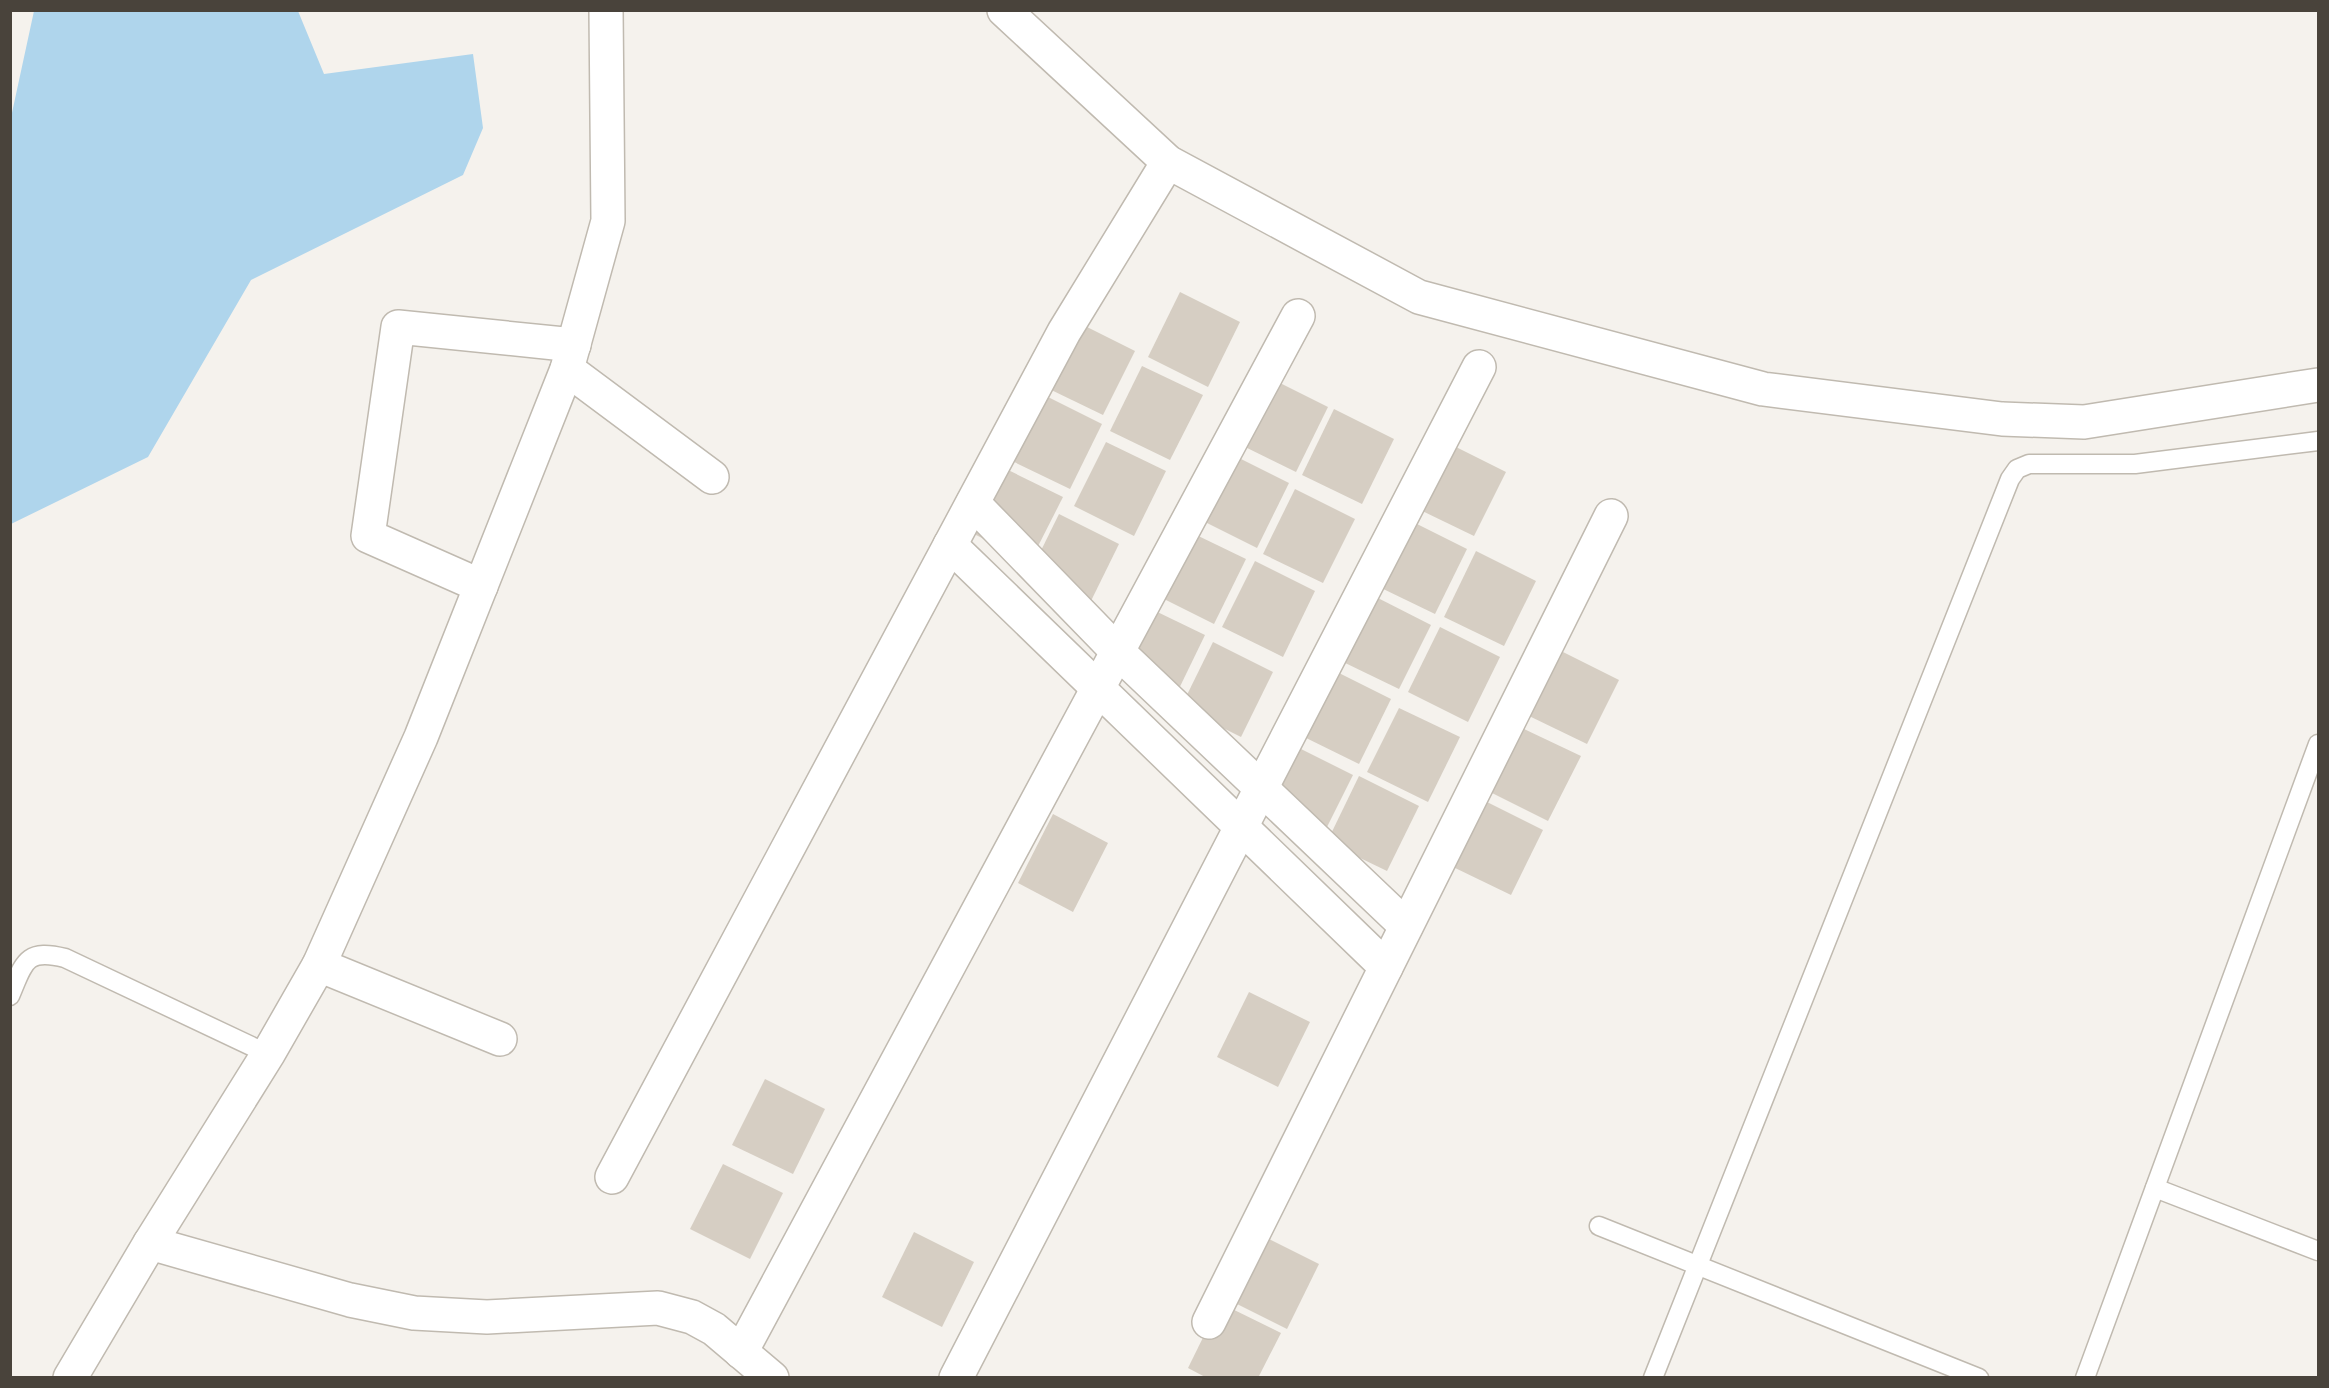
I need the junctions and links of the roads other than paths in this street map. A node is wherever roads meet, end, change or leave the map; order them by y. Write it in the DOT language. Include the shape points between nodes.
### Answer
graph roads {
  1 [pos="606,10"];
  2 [pos="1004,10"];
  3 [pos="1168,162"];
  4 [pos="1298,315"];
  5 [pos="571,357"];
  6 [pos="1479,368"];
  7 [pos="2319,385"];
  8 [pos="2319,441"];
  9 [pos="712,477"];
  10 [pos="973,503"];
  11 [pos="1611,516"];
  12 [pos="950,545"];
  13 [pos="481,586"];
  14 [pos="1117,651"];
  15 [pos="1098,689"];
  16 [pos="2319,744"];
  17 [pos="1261,789"];
  18 [pos="1242,826"];
  19 [pos="1406,926"];
  20 [pos="319,965"];
  21 [pos="1386,967"];
  22 [pos="10,996"];
  23 [pos="500,1039"];
  24 [pos="268,1054"];
  25 [pos="612,1177"];
  26 [pos="2154,1188"];
  27 [pos="1599,1226"];
  28 [pos="150,1243"];
  29 [pos="2319,1251"];
  30 [pos="1697,1265"];
  31 [pos="1209,1322"];
  32 [pos="741,1352"];
  33 [pos="70,1377"];
  34 [pos="772,1377"];
  35 [pos="956,1377"];
  36 [pos="1653,1377"];
  37 [pos="1979,1377"];
  38 [pos="2085,1377"];
  1 -- 5 [label="street" via="608,221"];
  2 -- 3 [label="street"];
  3 -- 7 [label="street" via="1419,297 1762,389 2002,419 2084,422"];
  3 -- 10 [label="street" via="1064,332"];
  4 -- 14 [label="street"];
  5 -- 9 [label="street"];
  5 -- 13 [label="street"];
  5 -- 13 [label="street" via="398,327 368,536"];
  6 -- 17 [label="street"];
  8 -- 30 [label="lane" via="2135,464 2029,464 2017,469 2010,478"];
  10 -- 12 [label="street"];
  10 -- 14 [label="street"];
  11 -- 19 [label="street"];
  12 -- 15 [label="street"];
  12 -- 25 [label="street"];
  13 -- 20 [label="street" via="421,737"];
  14 -- 15 [label="street"];
  14 -- 17 [label="street"];
  15 -- 18 [label="street"];
  15 -- 32 [label="street"];
  16 -- 26 [label="lane"];
  17 -- 18 [label="street"];
  17 -- 19 [label="street"];
  18 -- 21 [label="street"];
  18 -- 35 [label="street"];
  19 -- 21 [label="street"];
  20 -- 23 [label="street"];
  20 -- 24 [label="street"];
  21 -- 31 [label="street"];
  22 -- 24 [label="lane" via="21,969 31,957 46,953"];
  24 -- 28 [label="street"];
  26 -- 29 [label="lane"];
  26 -- 38 [label="lane"];
  27 -- 30 [label="lane"];
  28 -- 32 [label="street" via="350,1300 414,1313 487,1317 658,1308 692,1317 714,1329"];
  28 -- 33 [label="street"];
  30 -- 36 [label="lane"];
  30 -- 37 [label="lane"];
  32 -- 34 [label="street"];
}
